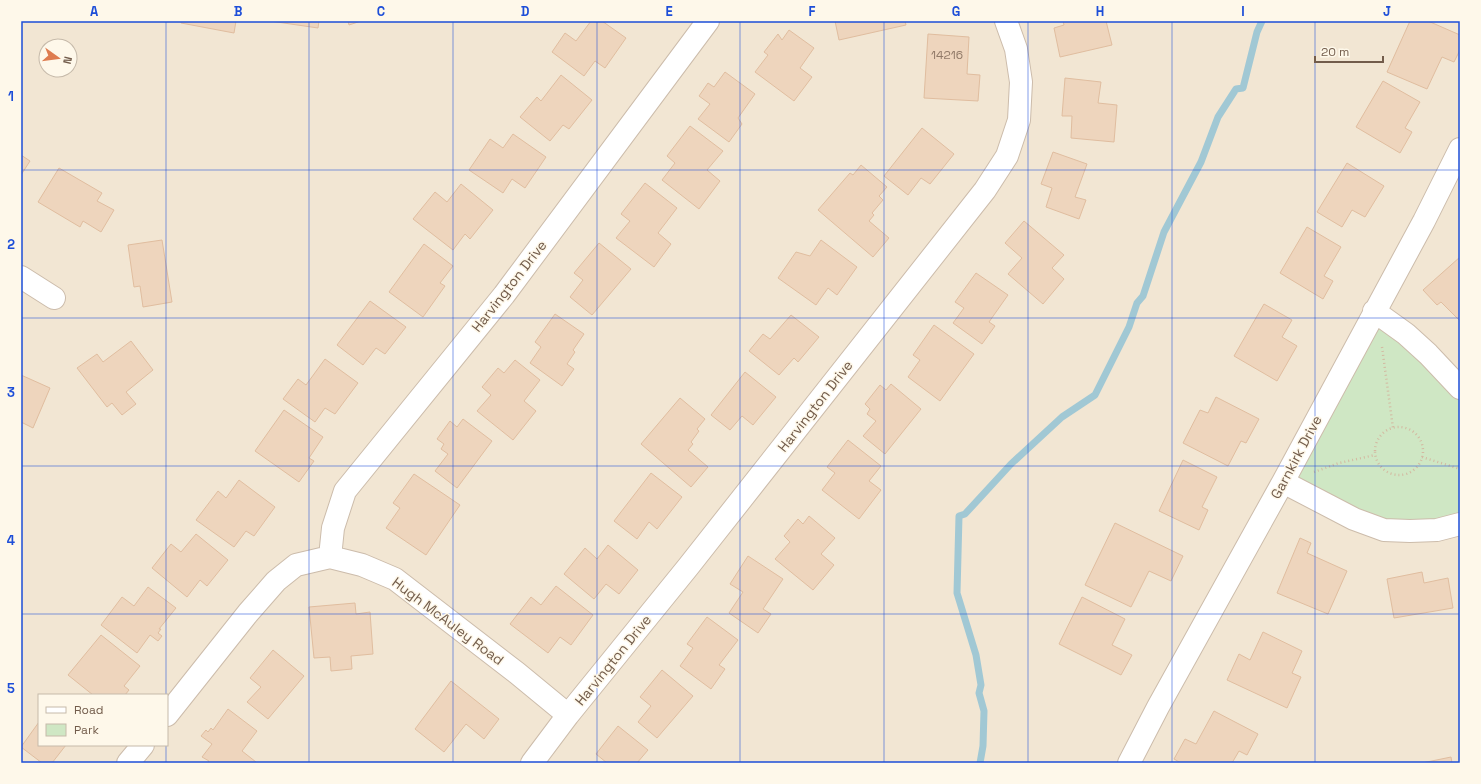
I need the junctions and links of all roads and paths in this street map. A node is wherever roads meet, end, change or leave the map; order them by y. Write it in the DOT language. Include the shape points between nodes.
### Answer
graph roads {
  1 [pos="708,21"];
  2 [pos="1006,21"];
  3 [pos="1460,149"];
  4 [pos="21,277"];
  5 [pos="54,298"];
  6 [pos="1382,316"];
  7 [pos="1460,388"];
  8 [pos="1393,428"];
  9 [pos="1375,455"];
  10 [pos="1422,457"];
  11 [pos="1460,469"];
  12 [pos="1290,485"];
  13 [pos="1460,524"];
  14 [pos="330,557"];
  15 [pos="168,714"];
  16 [pos="568,715"];
  17 [pos="142,746"];
  18 [pos="128,763"];
  19 [pos="532,763"];
  20 [pos="1129,763"];
  1 -- 14 [label="street, Harvington Drive" via="504,295 345,491 333,528"];
  2 -- 16 [label="street, Harvington Drive" via="1016,49 1021,82 1019,120 1007,156 985,190"];
  3 -- 6 [label="street, Garnkirk Drive" via="1424,220"];
  4 -- 5 [label="street"];
  6 -- 7 [label="street" via="1428,354"];
  6 -- 8 [label="path" via="1381,340"];
  6 -- 12 [label="street, Garnkirk Drive"];
  8 -- 9 [label="path" via="1377,440"];
  8 -- 10 [label="path" via="1403,427 1416,434 1423,447"];
  9 -- 10 [label="path" via="1384,471 1400,476 1415,470"];
  9 -- 12 [label="path" via="1310,473"];
  10 -- 11 [label="path"];
  12 -- 13 [label="street" via="1354,519 1384,530 1437,530"];
  12 -- 20 [label="street, Garnkirk Drive" via="1158,707"];
  14 -- 15 [label="street, Hugh McAuley Road" via="296,565 276,581"];
  14 -- 16 [label="street, Hugh McAuley Road" via="362,565 395,579"];
  16 -- 19 [label="street, Harvington Drive"];
  17 -- 18 [label="street"];
}
